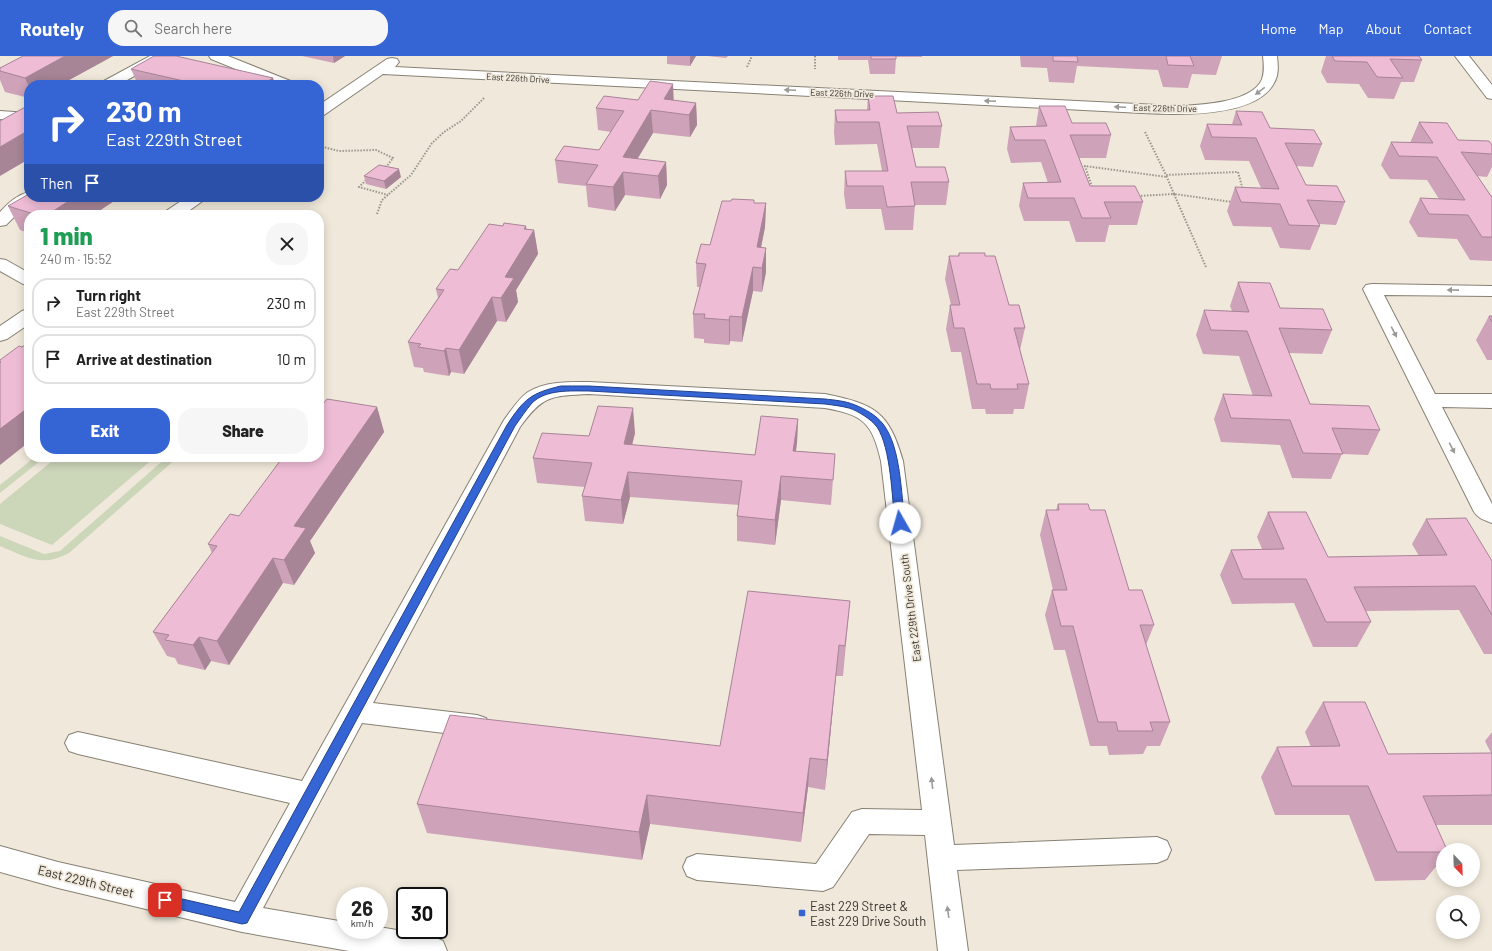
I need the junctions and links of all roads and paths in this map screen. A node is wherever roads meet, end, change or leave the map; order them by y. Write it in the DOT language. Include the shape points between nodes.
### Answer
graph roads {
  1 [pos="160,56"];
  2 [pos="216,56"];
  3 [pos="401,56"];
  4 [pos="1270,56"];
  5 [pos="1462,56"];
  6 [pos="381,70"];
  7 [pos="117,80"];
  8 [pos="276,80"];
  9 [pos="488,94"];
  10 [pos="1492,95"];
  11 [pos="324,99"];
  12 [pos="333,103"];
  13 [pos="324,109"];
  14 [pos="0,115"];
  15 [pos="24,117"];
  16 [pos="1142,128"];
  17 [pos="324,147"];
  18 [pos="378,170"];
  19 [pos="1167,176"];
  20 [pos="369,177"];
  21 [pos="1243,191"];
  22 [pos="1095,194"];
  23 [pos="1174,194"];
  24 [pos="389,196"];
  25 [pos="1133,197"];
  26 [pos="24,200"];
  27 [pos="191,202"];
  28 [pos="1232,202"];
  29 [pos="15,206"];
  30 [pos="179,210"];
  31 [pos="0,214"];
  32 [pos="377,214"];
  33 [pos="0,221"];
  34 [pos="0,264"];
  35 [pos="1206,267"];
  36 [pos="24,277"];
  37 [pos="1492,291"];
  38 [pos="24,318"];
  39 [pos="0,335"];
  40 [pos="1428,400"];
  41 [pos="1492,401"];
  42 [pos="1492,515"];
  43 [pos="354,712"];
  44 [pos="497,728"];
  45 [pos="78,744"];
  46 [pos="309,795"];
  47 [pos="937,823"];
  48 [pos="1157,850"];
  49 [pos="941,858"];
  50 [pos="0,859"];
  51 [pos="697,867"];
  52 [pos="242,918"];
  53 [pos="351,944"];
  54 [pos="432,951"];
  55 [pos="953,951"];
  1 -- 7 [label="street"];
  2 -- 8 [label="street"];
  3 -- 6 [label="street"];
  4 -- 6 [label="street, East 226th Drive, one-way" via="1272,71 1266,86 1258,93 1230,104 1194,109 1041,104"];
  5 -- 10 [label="street"];
  6 -- 12 [label="street"];
  9 -- 24 [label="path" via="461,121 432,144 411,175"];
  11 -- 12 [label="street"];
  12 -- 13 [label="street"];
  14 -- 15 [label="street"];
  16 -- 19 [label="path"];
  17 -- 18 [label="path" via="339,150 376,150 393,158 387,166"];
  19 -- 21 [label="path" via="1238,172"];
  19 -- 22 [label="path" via="1085,166"];
  19 -- 23 [label="path"];
  20 -- 24 [label="path" via="359,187"];
  23 -- 25 [label="path"];
  23 -- 28 [label="path"];
  23 -- 35 [label="path"];
  24 -- 32 [label="path" via="382,200"];
  26 -- 29 [label="street"];
  27 -- 30 [label="street"];
  29 -- 31 [label="street"];
  29 -- 33 [label="street"];
  34 -- 36 [label="street"];
  37 -- 40 [label="street, one-way" via="1372,289"];
  38 -- 39 [label="street"];
  40 -- 41 [label="street"];
  40 -- 42 [label="street, one-way" via="1484,510"];
  43 -- 44 [label="street"];
  43 -- 46 [label="street, East 229th Drive South"];
  47 -- 43 [label="street, East 229th Drive South, one-way" via="892,461 880,425 869,415 852,406 825,401 589,388 546,392 530,401 511,425"];
  45 -- 46 [label="street"];
  46 -- 52 [label="street, East 229th Drive South"];
  47 -- 49 [label="street, East 229th Drive South"];
  47 -- 51 [label="street" via="862,821 823,878"];
  48 -- 49 [label="street"];
  55 -- 49 [label="street, East 229th Drive South, one-way"];
  50 -- 52 [label="street, East 229th Street"];
  52 -- 53 [label="street, East 229th Street"];
  53 -- 54 [label="street, East 229th Street"];
}
